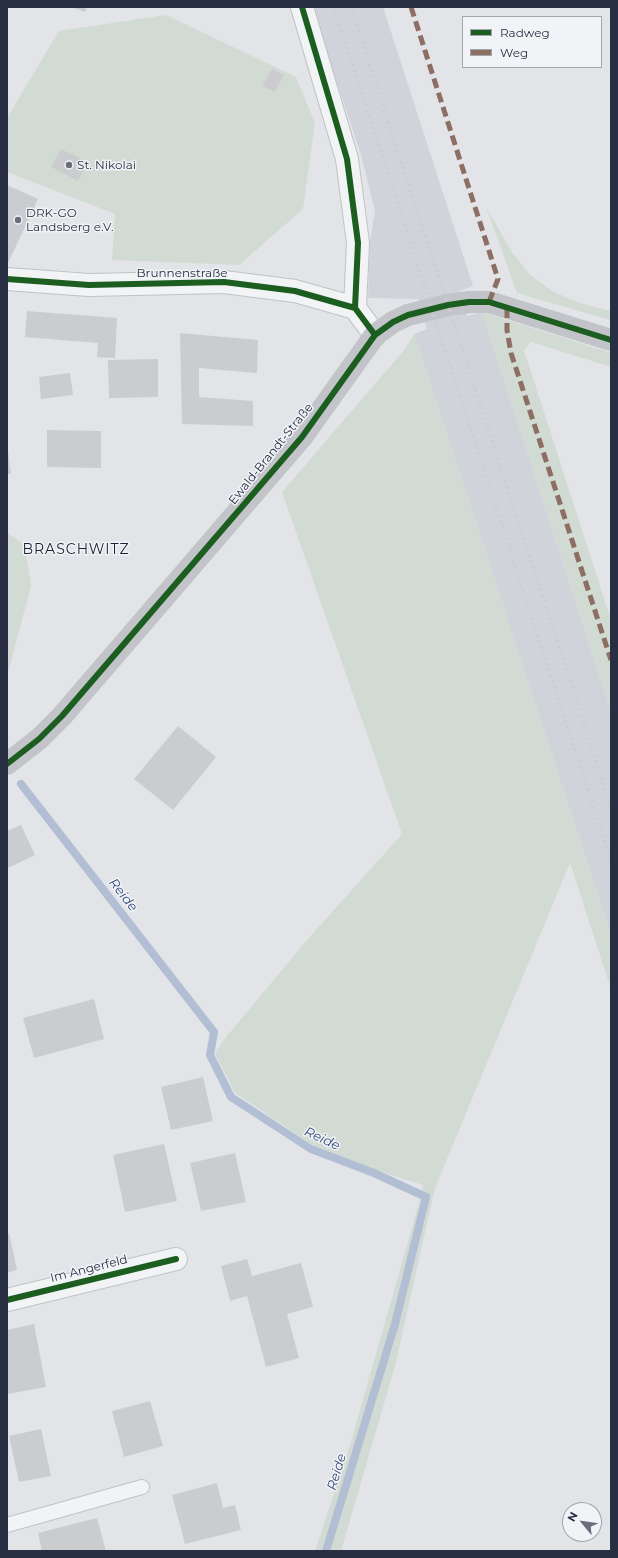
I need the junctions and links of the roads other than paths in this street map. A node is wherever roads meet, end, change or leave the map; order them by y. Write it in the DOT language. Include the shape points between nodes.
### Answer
graph roads {
  1 [pos="302,7"];
  2 [pos="7,279"];
  3 [pos="355,308"];
  4 [pos="375,335"];
  5 [pos="611,340"];
  6 [pos="7,764"];
  7 [pos="176,1259"];
  8 [pos="7,1300"];
  9 [pos="142,1487"];
  10 [pos="7,1525"];
  1 -- 3 [label="street" via="348,159 358,243"];
  2 -- 3 [label="street, Brunnenstraße" via="89,285 224,282 295,290"];
  3 -- 4 [label="street"];
  4 -- 5 [label="street, Ewald-Brandt-Straße" via="408,315 448,305 489,302"];
  4 -- 6 [label="street, Ewald-Brandt-Straße" via="319,414 270,475 62,716 39,739"];
  7 -- 8 [label="street, Im Angerfeld"];
  9 -- 10 [label="lane"];
}
